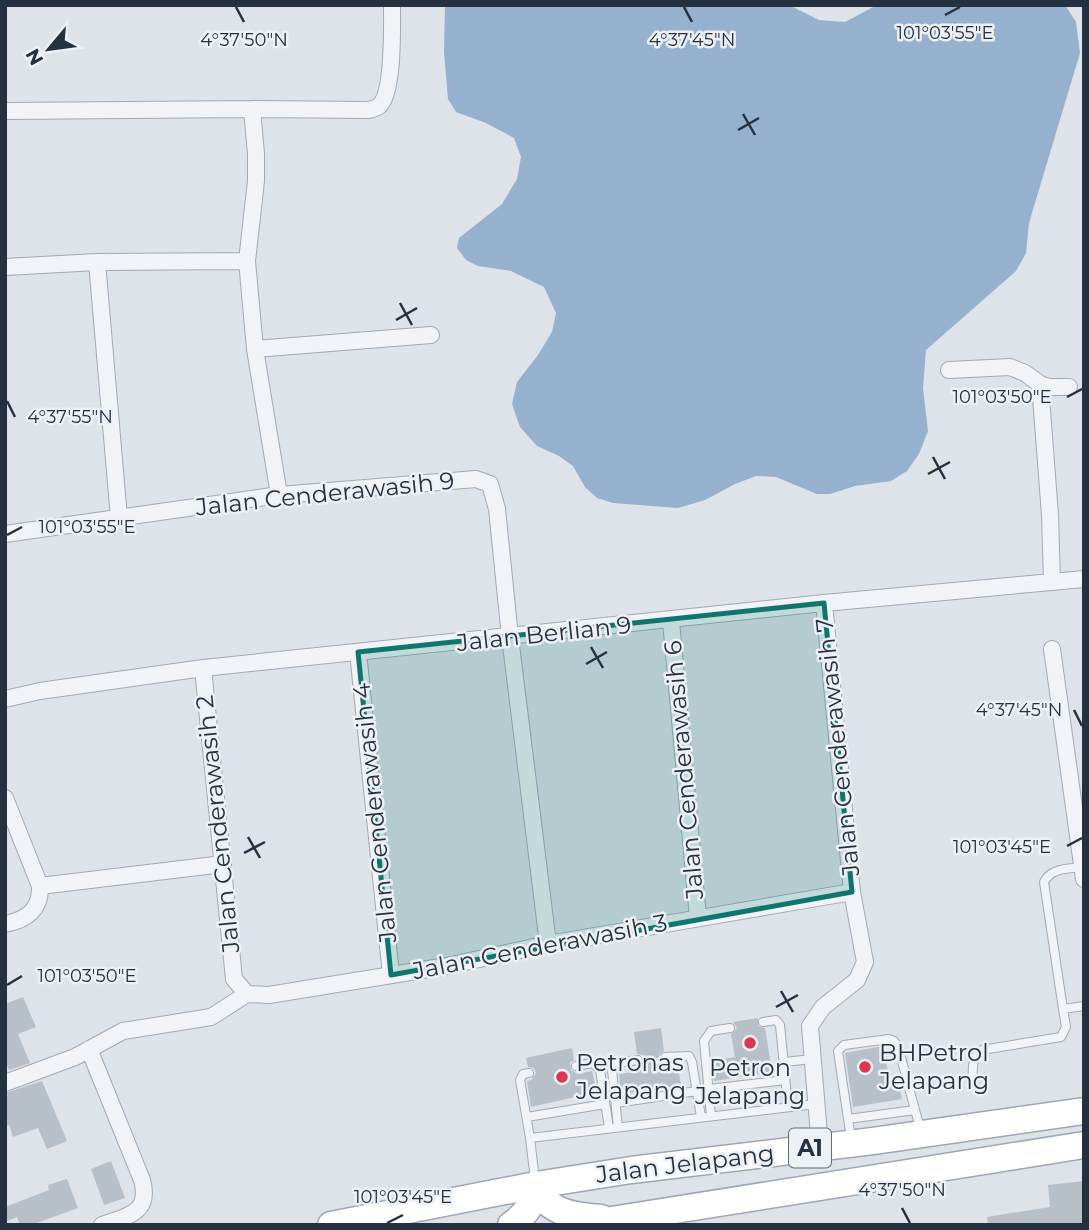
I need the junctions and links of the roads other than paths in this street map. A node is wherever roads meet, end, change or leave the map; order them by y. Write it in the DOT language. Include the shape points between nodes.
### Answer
graph roads {
  1 [pos="393,5"];
  2 [pos="252,108"];
  3 [pos="5,111"];
  4 [pos="247,261"];
  5 [pos="97,262"];
  6 [pos="5,267"];
  7 [pos="431,335"];
  8 [pos="255,349"];
  9 [pos="949,370"];
  10 [pos="1040,384"];
  11 [pos="1069,387"];
  12 [pos="279,495"];
  13 [pos="119,518"];
  14 [pos="5,534"];
  15 [pos="1084,579"];
  16 [pos="1052,581"];
  17 [pos="824,603"];
  18 [pos="671,621"];
  19 [pos="510,637"];
  20 [pos="1052,649"];
  21 [pos="358,652"];
  22 [pos="203,668"];
  23 [pos="5,699"];
  24 [pos="5,798"];
  25 [pos="223,864"];
  26 [pos="1083,873"];
  27 [pos="40,886"];
  28 [pos="852,892"];
  29 [pos="698,918"];
  30 [pos="5,924"];
  31 [pos="548,944"];
  32 [pos="391,975"];
  33 [pos="247,994"];
  34 [pos="1084,1006"];
  35 [pos="1063,1009"];
  36 [pos="764,1022"];
  37 [pos="730,1028"];
  38 [pos="89,1049"];
  39 [pos="665,1057"];
  40 [pos="812,1059"];
  41 [pos="638,1060"];
  42 [pos="784,1062"];
  43 [pos="576,1066"];
  44 [pos="529,1073"];
  45 [pos="785,1080"];
  46 [pos="5,1083"];
  47 [pos="973,1085"];
  48 [pos="709,1088"];
  49 [pos="697,1091"];
  50 [pos="616,1103"];
  51 [pos="605,1104"];
  52 [pos="816,1104"];
  53 [pos="788,1107"];
  54 [pos="1084,1111"];
  55 [pos="711,1116"];
  56 [pos="527,1117"];
  57 [pos="701,1117"];
  58 [pos="919,1122"];
  59 [pos="614,1128"];
  60 [pos="850,1131"];
  61 [pos="530,1139"];
  62 [pos="1084,1145"];
  63 [pos="820,1147"];
  64 [pos="536,1185"];
  65 [pos="615,1219"];
  66 [pos="102,1225"];
  67 [pos="331,1225"];
  68 [pos="511,1225"];
  69 [pos="580,1225"];
  1 -- 2 [label="street" via="390,72 378,107"];
  2 -- 3 [label="street"];
  2 -- 4 [label="street" via="257,153"];
  4 -- 5 [label="street"];
  4 -- 8 [label="street"];
  5 -- 6 [label="street"];
  5 -- 13 [label="street"];
  7 -- 8 [label="street"];
  8 -- 12 [label="street"];
  9 -- 10 [label="street" via="1010,367"];
  10 -- 11 [label="street"];
  10 -- 16 [label="street"];
  12 -- 13 [label="street, Jalan Cenderawasih 9"];
  12 -- 19 [label="street, Jalan Cenderawasih 9" via="476,479 490,484 498,509"];
  13 -- 14 [label="street, Jalan Cenderawasih 9"];
  15 -- 16 [label="street, Jalan Berlian 9"];
  16 -- 17 [label="street, Jalan Berlian 9"];
  17 -- 18 [label="street, Jalan Berlian 9"];
  17 -- 28 [label="street, Jalan Cenderawasih 7"];
  18 -- 19 [label="street, Jalan Berlian 9"];
  18 -- 29 [label="street, Jalan Cenderawasih 6"];
  19 -- 21 [label="street, Jalan Berlian 9"];
  19 -- 31 [label="street"];
  20 -- 26 [label="street"];
  21 -- 22 [label="street, Jalan Berlian 9"];
  21 -- 32 [label="street, Jalan Cenderawasih 4"];
  22 -- 23 [label="street, Jalan Berlian 9"];
  22 -- 25 [label="street, Jalan Cenderawasih 2"];
  24 -- 27 [label="street"];
  25 -- 27 [label="street"];
  25 -- 33 [label="street, Jalan Cenderawasih 2" via="234,979"];
  26 -- 35 [label="lane" via="1054,871 1044,882"];
  27 -- 30 [label="street" via="36,909"];
  28 -- 29 [label="street, Jalan Cenderawasih 3"];
  28 -- 40 [label="street, Jalan Cenderawasih 7" via="865,962 857,980 823,1007 810,1026"];
  29 -- 31 [label="street, Jalan Cenderawasih 3"];
  31 -- 32 [label="street, Jalan Cenderawasih 3"];
  32 -- 33 [label="street, Jalan Cenderawasih 3" via="269,995"];
  33 -- 38 [label="street" via="211,1017 123,1031"];
  34 -- 35 [label="lane"];
  35 -- 47 [label="lane" via="1066,1027 1061,1037 976,1054"];
  36 -- 42 [label="lane" via="779,1022"];
  37 -- 48 [label="lane" via="706,1035"];
  38 -- 46 [label="street"];
  38 -- 66 [label="street" via="146,1194 143,1206 129,1216"];
  39 -- 49 [label="lane" via="689,1056"];
  40 -- 42 [label="lane"];
  40 -- 52 [label="street, Jalan Cenderawasih 7"];
  41 -- 50 [label="lane" via="614,1066"];
  42 -- 45 [label="lane"];
  43 -- 51 [label="lane" via="597,1065"];
  44 -- 56 [label="lane" via="520,1080"];
  45 -- 48 [label="lane"];
  45 -- 53 [label="lane"];
  48 -- 55 [label="lane"];
  49 -- 50 [label="lane"];
  49 -- 57 [label="lane"];
  50 -- 59 [label="lane"];
  51 -- 56 [label="lane"];
  51 -- 59 [label="lane"];
  52 -- 53 [label="lane"];
  52 -- 63 [label="street, Jalan Cenderawasih 7"];
  53 -- 55 [label="lane"];
  54 -- 58 [label="main road, Jalan Jelapang / A1"];
  55 -- 57 [label="lane"];
  56 -- 61 [label="lane"];
  57 -- 59 [label="lane"];
  58 -- 60 [label="main road, Jalan Jelapang / A1"];
  58 -- 60 [label="lane" via="894,1041 844,1045 838,1051"];
  59 -- 61 [label="lane"];
  60 -- 63 [label="main road, Jalan Jelapang / A1"];
  61 -- 64 [label="lane"];
  62 -- 65 [label="main road, Jalan Jelapang / A1"];
  63 -- 64 [label="main road, Jalan Jelapang / A1"];
  64 -- 65 [label="main road" via="556,1209"];
  64 -- 67 [label="main road, Jalan Jelapang / A1"];
  64 -- 68 [label="main road" via="528,1209"];
  65 -- 69 [label="main road, Jalan Jelapang / A1"];
}
